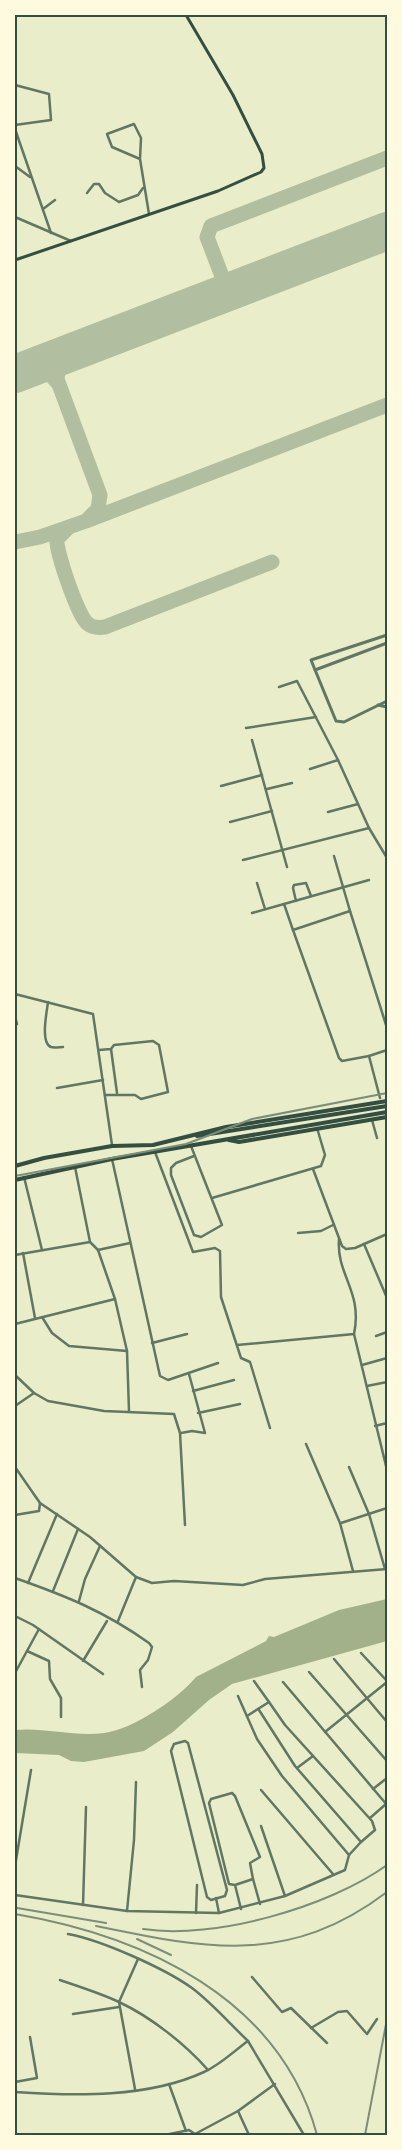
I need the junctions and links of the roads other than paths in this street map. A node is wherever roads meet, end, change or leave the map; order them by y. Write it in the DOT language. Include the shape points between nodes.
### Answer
graph roads {
  1 [pos="186,15"];
  2 [pos="15,85"];
  3 [pos="15,125"];
  4 [pos="15,129"];
  5 [pos="140,159"];
  6 [pos="15,166"];
  7 [pos="31,178"];
  8 [pos="144,187"];
  9 [pos="87,193"];
  10 [pos="55,200"];
  11 [pos="43,209"];
  12 [pos="149,214"];
  13 [pos="15,217"];
  14 [pos="51,233"];
  15 [pos="71,241"];
  16 [pos="15,260"];
  17 [pos="387,635"];
  18 [pos="387,643"];
  19 [pos="315,670"];
  20 [pos="279,687"];
  21 [pos="387,701"];
  22 [pos="377,705"];
  23 [pos="387,707"];
  24 [pos="316,717"];
  25 [pos="246,728"];
  26 [pos="252,740"];
  27 [pos="338,760"];
  28 [pos="310,769"];
  29 [pos="262,775"];
  30 [pos="292,783"];
  31 [pos="221,786"];
  32 [pos="267,789"];
  33 [pos="358,804"];
  34 [pos="272,811"];
  35 [pos="328,812"];
  36 [pos="230,822"];
  37 [pos="369,828"];
  38 [pos="282,850"];
  39 [pos="334,856"];
  40 [pos="387,858"];
  41 [pos="243,860"];
  42 [pos="287,867"];
  43 [pos="369,880"];
  44 [pos="257,883"];
  45 [pos="343,888"];
  46 [pos="311,896"];
  47 [pos="296,901"];
  48 [pos="284,904"];
  49 [pos="265,909"];
  50 [pos="350,911"];
  51 [pos="252,913"];
  52 [pos="293,930"];
  53 [pos="15,994"];
  54 [pos="48,1002"];
  55 [pos="15,1016"];
  56 [pos="17,1024"];
  57 [pos="387,1028"];
  58 [pos="63,1047"];
  59 [pos="111,1049"];
  60 [pos="99,1050"];
  61 [pos="387,1050"];
  62 [pos="369,1056"];
  63 [pos="103,1080"];
  64 [pos="58,1088"];
  65 [pos="117,1093"];
  66 [pos="105,1095"];
  67 [pos="380,1098"];
  68 [pos="387,1101"];
  69 [pos="387,1106"];
  70 [pos="387,1112"];
  71 [pos="387,1117"];
  72 [pos="372,1120"];
  73 [pos="317,1128"];
  74 [pos="189,1138"];
  75 [pos="377,1138"];
  76 [pos="227,1140"];
  77 [pos="112,1146"];
  78 [pos="191,1146"];
  79 [pos="155,1152"];
  80 [pos="194,1156"];
  81 [pos="112,1159"];
  82 [pos="15,1166"];
  83 [pos="75,1166"];
  84 [pos="313,1168"];
  85 [pos="24,1177"];
  86 [pos="15,1180"];
  87 [pos="212,1198"];
  88 [pos="333,1225"];
  89 [pos="298,1233"];
  90 [pos="387,1234"];
  91 [pos="339,1239"];
  92 [pos="90,1242"];
  93 [pos="130,1243"];
  94 [pos="364,1244"];
  95 [pos="42,1250"];
  96 [pos="98,1250"];
  97 [pos="23,1253"];
  98 [pos="15,1255"];
  99 [pos="387,1298"];
  100 [pos="115,1299"];
  101 [pos="42,1316"];
  102 [pos="35,1318"];
  103 [pos="15,1324"];
  104 [pos="387,1332"];
  105 [pos="187,1334"];
  106 [pos="354,1334"];
  107 [pos="376,1336"];
  108 [pos="152,1343"];
  109 [pos="237,1345"];
  110 [pos="127,1351"];
  111 [pos="387,1358"];
  112 [pos="218,1363"];
  113 [pos="362,1365"];
  114 [pos="189,1374"];
  115 [pos="15,1375"];
  116 [pos="234,1380"];
  117 [pos="387,1382"];
  118 [pos="367,1386"];
  119 [pos="193,1391"];
  120 [pos="34,1393"];
  121 [pos="240,1404"];
  122 [pos="15,1406"];
  123 [pos="129,1411"];
  124 [pos="198,1413"];
  125 [pos="387,1423"];
  126 [pos="375,1426"];
  127 [pos="270,1428"];
  128 [pos="180,1433"];
  129 [pos="306,1444"];
  130 [pos="15,1467"];
  131 [pos="350,1467"];
  132 [pos="387,1470"];
  133 [pos="40,1503"];
  134 [pos="387,1508"];
  135 [pos="57,1514"];
  136 [pos="369,1514"];
  137 [pos="15,1515"];
  138 [pos="340,1523"];
  139 [pos="185,1525"];
  140 [pos="78,1529"];
  141 [pos="100,1546"];
  142 [pos="386,1569"];
  143 [pos="353,1571"];
  144 [pos="136,1577"];
  145 [pos="15,1579"];
  146 [pos="28,1583"];
  147 [pos="53,1591"];
  148 [pos="78,1601"];
  149 [pos="15,1616"];
  150 [pos="108,1621"];
  151 [pos="118,1621"];
  152 [pos="39,1629"];
  153 [pos="28,1651"];
  154 [pos="361,1653"];
  155 [pos="334,1659"];
  156 [pos="83,1662"];
  157 [pos="309,1672"];
  158 [pos="15,1673"];
  159 [pos="103,1674"];
  160 [pos="254,1681"];
  161 [pos="387,1681"];
  162 [pos="283,1682"];
  163 [pos="142,1687"];
  164 [pos="238,1696"];
  165 [pos="367,1698"];
  166 [pos="270,1702"];
  167 [pos="259,1710"];
  168 [pos="346,1714"];
  169 [pos="247,1716"];
  170 [pos="60,1717"];
  171 [pos="387,1722"];
  172 [pos="325,1732"];
  173 [pos="313,1756"];
  174 [pos="387,1761"];
  175 [pos="297,1768"];
  176 [pos="31,1770"];
  177 [pos="387,1778"];
  178 [pos="136,1782"];
  179 [pos="373,1789"];
  180 [pos="261,1790"];
  181 [pos="387,1805"];
  182 [pos="86,1807"];
  183 [pos="370,1818"];
  184 [pos="262,1826"];
  185 [pos="361,1842"];
  186 [pos="349,1855"];
  187 [pos="15,1866"];
  188 [pos="333,1874"];
  189 [pos="253,1879"];
  190 [pos="197,1885"];
  191 [pos="235,1885"];
  192 [pos="15,1895"];
  193 [pos="285,1896"];
  194 [pos="216,1898"];
  195 [pos="260,1904"];
  196 [pos="83,1906"];
  197 [pos="241,1909"];
  198 [pos="127,1911"];
  199 [pos="196,1913"];
  200 [pos="220,1913"];
  201 [pos="68,1934"];
  202 [pos="138,1959"];
  203 [pos="252,1977"];
  204 [pos="60,1980"];
  205 [pos="119,2002"];
  206 [pos="119,2007"];
  207 [pos="73,2014"];
  208 [pos="377,2019"];
  209 [pos="311,2028"];
  210 [pos="30,2037"];
  211 [pos="248,2041"];
  212 [pos="327,2043"];
  213 [pos="208,2070"];
  214 [pos="15,2082"];
  215 [pos="169,2084"];
  216 [pos="275,2084"];
  217 [pos="135,2089"];
  218 [pos="15,2092"];
  219 [pos="238,2110"];
  220 [pos="188,2131"];
  221 [pos="165,2135"];
  222 [pos="195,2135"];
  223 [pos="249,2135"];
  224 [pos="304,2135"];
  1 -- 12 [label="main road" via="233,95 262,154 264,168 257,176"];
  2 -- 3 [label="street" via="49,94 51,120"];
  4 -- 7 [label="street"];
  5 -- 5 [label="street" via="141,138 134,124 107,134 112,147"];
  5 -- 8 [label="street"];
  6 -- 7 [label="street"];
  7 -- 11 [label="street"];
  8 -- 9 [label="street" via="138,195 119,202 105,193 99,184 94,184"];
  8 -- 12 [label="street"];
  10 -- 11 [label="street"];
  11 -- 14 [label="street"];
  12 -- 15 [label="main road"];
  13 -- 14 [label="street"];
  14 -- 15 [label="street"];
  15 -- 16 [label="main road"];
  17 -- 19 [label="street" via="311,660"];
  18 -- 19 [label="street"];
  19 -- 22 [label="street" via="336,722 344,722"];
  20 -- 24 [label="street" via="298,681"];
  21 -- 22 [label="street"];
  22 -- 23 [label="street"];
  24 -- 25 [label="street"];
  24 -- 27 [label="street"];
  26 -- 29 [label="street"];
  27 -- 28 [label="street"];
  27 -- 33 [label="street"];
  29 -- 31 [label="street"];
  29 -- 32 [label="street"];
  30 -- 32 [label="street"];
  32 -- 34 [label="street"];
  33 -- 35 [label="street"];
  33 -- 37 [label="street"];
  34 -- 36 [label="street"];
  34 -- 38 [label="street"];
  37 -- 38 [label="street"];
  37 -- 40 [label="street"];
  38 -- 41 [label="street"];
  38 -- 42 [label="street"];
  39 -- 45 [label="street"];
  43 -- 45 [label="street"];
  44 -- 49 [label="street"];
  45 -- 46 [label="street"];
  45 -- 50 [label="street"];
  46 -- 47 [label="street"];
  46 -- 47 [label="street" via="306,883 294,885"];
  47 -- 48 [label="street"];
  48 -- 49 [label="street"];
  48 -- 52 [label="street"];
  49 -- 51 [label="street"];
  50 -- 52 [label="street"];
  50 -- 57 [label="street"];
  52 -- 62 [label="street" via="338,1058 342,1061"];
  53 -- 54 [label="street"];
  54 -- 58 [label="street" via="44,1029 48,1044"];
  54 -- 60 [label="street" via="93,1014"];
  55 -- 56 [label="street"];
  59 -- 60 [label="street"];
  59 -- 65 [label="street"];
  59 -- 65 [label="street" via="114,1045 153,1041 159,1045 168,1092 141,1099 136,1095 120,1096"];
  60 -- 63 [label="street"];
  61 -- 62 [label="street"];
  62 -- 67 [label="street"];
  63 -- 64 [label="street"];
  63 -- 66 [label="street"];
  65 -- 66 [label="street"];
  66 -- 77 [label="street"];
  68 -- 74 [label="main road" via="226,1127"];
  69 -- 74 [label="main road"];
  70 -- 76 [label="main road"];
  71 -- 72 [label="main road"];
  72 -- 73 [label="main road"];
  72 -- 75 [label="street"];
  73 -- 76 [label="main road" via="240,1142"];
  73 -- 84 [label="street" via="325,1160 321,1166"];
  74 -- 77 [label="main road" via="152,1145"];
  76 -- 78 [label="main road"];
  77 -- 82 [label="main road"];
  78 -- 79 [label="main road"];
  78 -- 80 [label="street"];
  79 -- 81 [label="main road"];
  79 -- 109 [label="street" via="194,1252 215,1248 220,1251 221,1297"];
  80 -- 87 [label="street"];
  80 -- 87 [label="street" via="171,1168 194,1235 201,1237 222,1225"];
  81 -- 83 [label="main road"];
  81 -- 93 [label="street"];
  83 -- 85 [label="main road"];
  83 -- 92 [label="street"];
  84 -- 87 [label="street"];
  84 -- 88 [label="street"];
  85 -- 86 [label="main road"];
  85 -- 95 [label="street"];
  88 -- 89 [label="street" via="321,1231"];
  88 -- 91 [label="street"];
  90 -- 94 [label="street"];
  91 -- 94 [label="street" via="346,1249"];
  91 -- 106 [label="street" via="340,1258 356,1301"];
  92 -- 95 [label="street"];
  92 -- 96 [label="street"];
  93 -- 96 [label="street"];
  93 -- 108 [label="street"];
  94 -- 99 [label="street"];
  95 -- 97 [label="street"];
  96 -- 100 [label="street"];
  97 -- 98 [label="street"];
  97 -- 102 [label="street"];
  100 -- 101 [label="street"];
  100 -- 110 [label="street"];
  101 -- 102 [label="street"];
  101 -- 110 [label="street" via="52,1333 69,1346"];
  102 -- 103 [label="street"];
  104 -- 107 [label="street"];
  105 -- 108 [label="street"];
  106 -- 109 [label="street"];
  106 -- 113 [label="street"];
  108 -- 114 [label="street" via="163,1380"];
  109 -- 127 [label="street" via="241,1358 250,1362"];
  110 -- 123 [label="street"];
  111 -- 113 [label="street"];
  112 -- 114 [label="street"];
  113 -- 118 [label="street"];
  114 -- 119 [label="street"];
  115 -- 120 [label="street"];
  116 -- 119 [label="street"];
  117 -- 118 [label="street"];
  118 -- 126 [label="street"];
  119 -- 124 [label="street"];
  120 -- 122 [label="street"];
  120 -- 123 [label="street" via="48,1401 104,1411"];
  121 -- 124 [label="street"];
  123 -- 128 [label="street" via="174,1414"];
  124 -- 128 [label="street" via="205,1433"];
  125 -- 126 [label="street"];
  126 -- 132 [label="street"];
  128 -- 139 [label="street"];
  129 -- 138 [label="street"];
  130 -- 133 [label="street"];
  131 -- 136 [label="street"];
  133 -- 135 [label="street"];
  133 -- 137 [label="street" via="38,1511"];
  134 -- 136 [label="street"];
  135 -- 140 [label="street"];
  135 -- 146 [label="street"];
  136 -- 138 [label="street"];
  136 -- 142 [label="street"];
  138 -- 143 [label="street"];
  140 -- 141 [label="street"];
  140 -- 147 [label="street"];
  141 -- 144 [label="street"];
  141 -- 148 [label="street"];
  142 -- 143 [label="street"];
  143 -- 144 [label="street" via="265,1579 243,1585 152,1583"];
  144 -- 151 [label="street"];
  145 -- 146 [label="street"];
  146 -- 147 [label="street"];
  147 -- 148 [label="street"];
  148 -- 151 [label="street"];
  149 -- 152 [label="street"];
  150 -- 156 [label="street"];
  151 -- 163 [label="street" via="152,1646 148,1660 140,1670"];
  152 -- 153 [label="street"];
  152 -- 156 [label="street"];
  153 -- 158 [label="street"];
  153 -- 170 [label="street" via="49,1661 50,1679 61,1698"];
  154 -- 161 [label="street"];
  155 -- 165 [label="street"];
  156 -- 159 [label="street"];
  157 -- 168 [label="street"];
  160 -- 166 [label="street"];
  161 -- 165 [label="street"];
  162 -- 172 [label="street"];
  164 -- 169 [label="street"];
  165 -- 168 [label="street"];
  165 -- 171 [label="street"];
  166 -- 167 [label="street"];
  166 -- 173 [label="street" via="285,1725"];
  167 -- 169 [label="street"];
  167 -- 175 [label="street"];
  168 -- 172 [label="street"];
  168 -- 174 [label="street"];
  169 -- 186 [label="street" via="256,1739 282,1776"];
  172 -- 179 [label="street"];
  173 -- 175 [label="street"];
  173 -- 183 [label="street"];
  175 -- 185 [label="street"];
  176 -- 187 [label="street"];
  177 -- 179 [label="street"];
  178 -- 198 [label="street"];
  179 -- 181 [label="street"];
  180 -- 188 [label="street"];
  181 -- 183 [label="street"];
  182 -- 196 [label="street"];
  183 -- 185 [label="street" via="374,1830"];
  184 -- 193 [label="street"];
  185 -- 186 [label="street"];
  186 -- 188 [label="street" via="345,1870"];
  188 -- 193 [label="street"];
  189 -- 191 [label="street"];
  189 -- 191 [label="street" via="250,1863 260,1857 235,1796 232,1793 210,1799 229,1884"];
  189 -- 195 [label="street"];
  190 -- 199 [label="street"];
  191 -- 197 [label="street"];
  192 -- 196 [label="street"];
  193 -- 195 [label="street"];
  194 -- 194 [label="street" via="224,1896 227,1890 185,1741 174,1744 170,1751 208,1897 211,1900"];
  194 -- 200 [label="street"];
  195 -- 197 [label="street"];
  196 -- 198 [label="street"];
  197 -- 200 [label="street"];
  198 -- 199 [label="street"];
  199 -- 200 [label="street"];
  201 -- 202 [label="street"];
  202 -- 205 [label="street"];
  202 -- 211 [label="street" via="192,1988"];
  203 -- 209 [label="street" via="282,2012 291,2008"];
  204 -- 205 [label="street"];
  205 -- 206 [label="street"];
  205 -- 213 [label="street" via="188,2048"];
  206 -- 207 [label="street"];
  206 -- 217 [label="street"];
  208 -- 209 [label="street" via="366,2034 347,2011 338,2012"];
  209 -- 212 [label="street"];
  210 -- 214 [label="street" via="37,2078"];
  211 -- 213 [label="street"];
  211 -- 216 [label="street"];
  213 -- 215 [label="street"];
  215 -- 217 [label="street"];
  215 -- 220 [label="street"];
  216 -- 219 [label="street"];
  216 -- 224 [label="street"];
  217 -- 218 [label="street" via="100,2095"];
  219 -- 222 [label="street"];
  219 -- 223 [label="street"];
  220 -- 221 [label="street"];
  220 -- 222 [label="street"];
}
